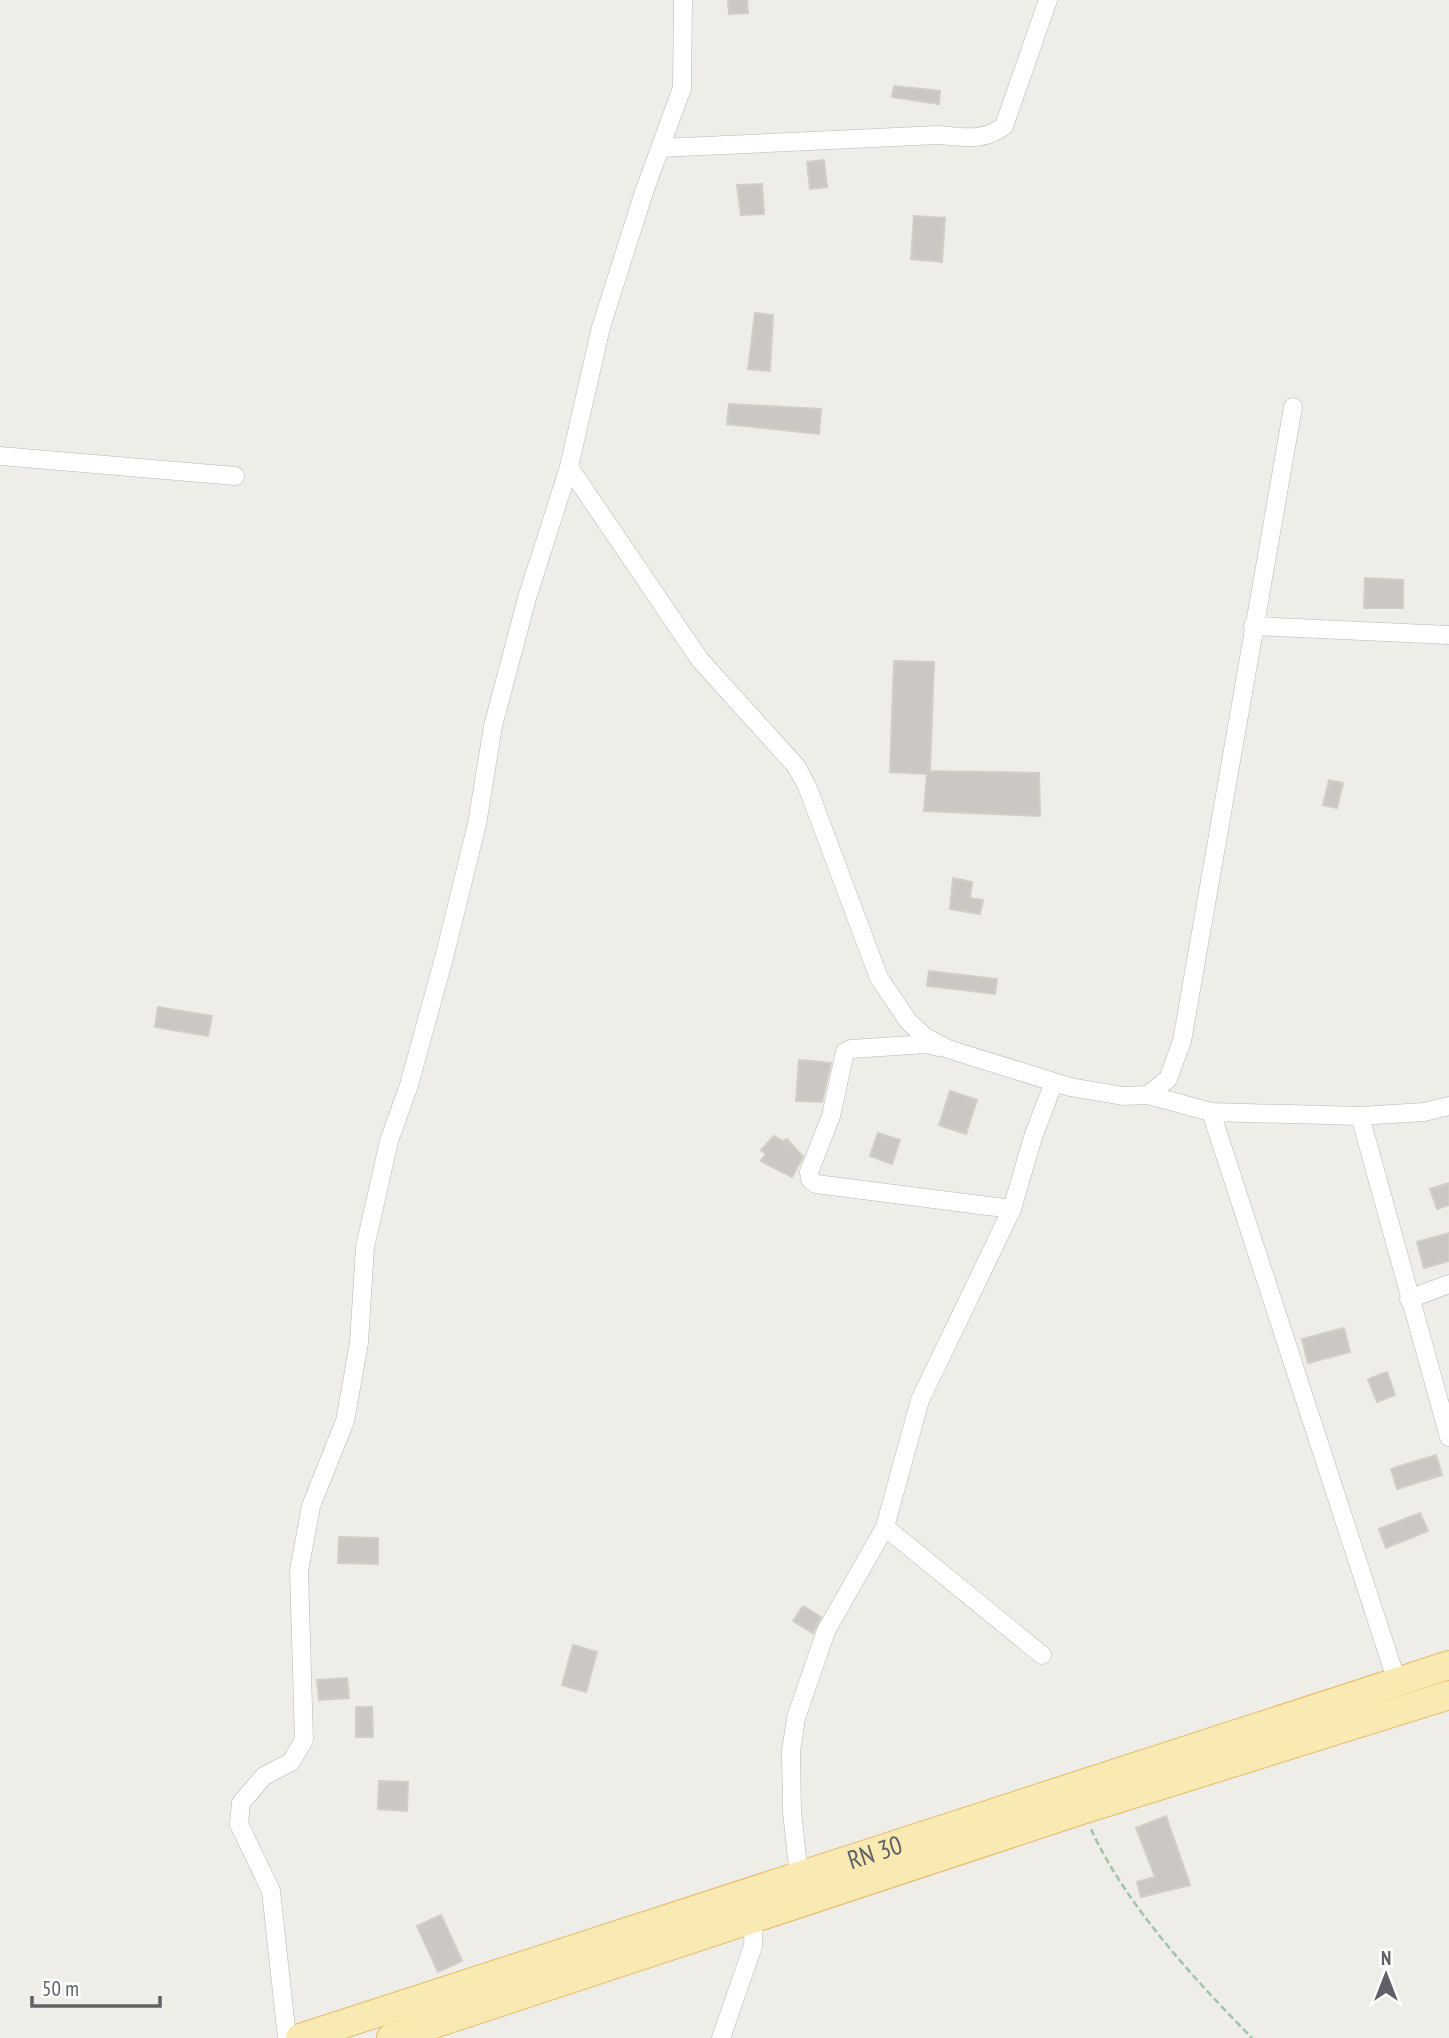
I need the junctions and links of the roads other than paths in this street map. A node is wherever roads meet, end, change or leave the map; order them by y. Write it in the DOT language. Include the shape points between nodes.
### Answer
graph roads {
  1 [pos="683,0"];
  2 [pos="1048,0"];
  3 [pos="660,148"];
  4 [pos="1293,407"];
  5 [pos="0,456"];
  6 [pos="569,467"];
  7 [pos="235,476"];
  8 [pos="1253,626"];
  9 [pos="1449,635"];
  10 [pos="948,1049"];
  11 [pos="1054,1082"];
  12 [pos="1148,1095"];
  13 [pos="1449,1106"];
  14 [pos="1210,1112"];
  15 [pos="1360,1116"];
  16 [pos="1012,1209"];
  17 [pos="1449,1284"];
  18 [pos="1409,1299"];
  19 [pos="1449,1437"];
  20 [pos="885,1527"];
  21 [pos="1042,1655"];
  22 [pos="1449,1665"];
  23 [pos="1397,1682"];
  24 [pos="1449,1695"];
  25 [pos="801,1889"];
  26 [pos="754,1919"];
  27 [pos="287,2038"];
  28 [pos="300,2038"];
  29 [pos="391,2038"];
  30 [pos="721,2038"];
  1 -- 3 [label="street" via="682,88"];
  2 -- 3 [label="street" via="1004,126 993,135"];
  3 -- 6 [label="street" via="601,327"];
  4 -- 8 [label="street"];
  5 -- 7 [label="street"];
  6 -- 10 [label="street" via="700,660 796,766 878,978 908,1021"];
  6 -- 27 [label="street" via="520,624 493,726 477,824 444,958 389,1141 365,1247 359,1343 345,1421 311,1506 299,1571 304,1740 292,1762 264,1776 241,1803 239,1824 271,1891"];
  8 -- 9 [label="street"];
  8 -- 12 [label="street" via="1182,1041 1168,1079"];
  10 -- 11 [label="street"];
  10 -- 16 [label="street" via="927,1044 845,1052 831,1116 810,1179 816,1184"];
  11 -- 12 [label="street" via="1123,1096"];
  11 -- 16 [label="street"];
  12 -- 14 [label="street"];
  13 -- 15 [label="street"];
  14 -- 15 [label="street"];
  14 -- 23 [label="street"];
  15 -- 18 [label="street"];
  16 -- 20 [label="street" via="920,1400"];
  17 -- 18 [label="street"];
  18 -- 19 [label="street"];
  20 -- 21 [label="street"];
  20 -- 25 [label="street" via="826,1631 796,1718 791,1763"];
  22 -- 23 [label="main road, RN 30 / RN 30"];
  23 -- 25 [label="main road, RN 30 / RN 30"];
  24 -- 25 [label="main road, RN 30" via="1082,1810"];
  25 -- 26 [label="main road, RN 30"];
  25 -- 28 [label="main road, RN 30 / RN 30"];
  26 -- 29 [label="main road, RN 30"];
  26 -- 30 [label="street" via="753,1946"];
}
